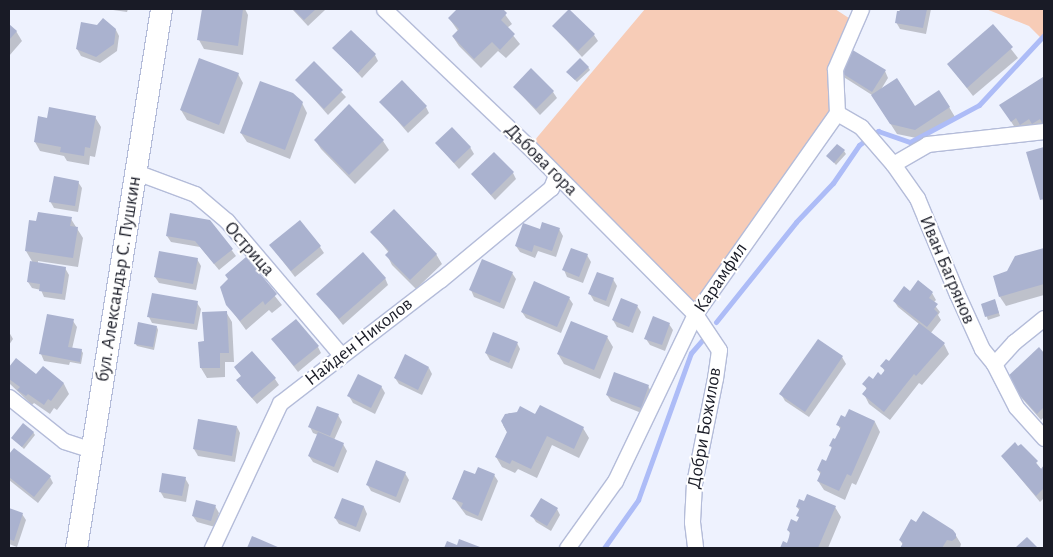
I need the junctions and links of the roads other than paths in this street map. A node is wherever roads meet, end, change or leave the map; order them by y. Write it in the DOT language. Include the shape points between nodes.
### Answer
graph roads {
  1 [pos="161,9"];
  2 [pos="384,9"];
  3 [pos="861,9"];
  4 [pos="837,112"];
  5 [pos="1044,131"];
  6 [pos="894,164"];
  7 [pos="136,172"];
  8 [pos="556,175"];
  9 [pos="695,314"];
  10 [pos="1044,318"];
  11 [pos="341,355"];
  12 [pos="994,364"];
  13 [pos="9,397"];
  14 [pos="1044,438"];
  15 [pos="92,450"];
  16 [pos="76,548"];
  17 [pos="212,548"];
  18 [pos="568,548"];
  19 [pos="695,548"];
  1 -- 7 [label="main road, бул. Александър С. Пушкин"];
  2 -- 8 [label="street, Дъбова гора"];
  3 -- 4 [label="street" via="835,70"];
  4 -- 6 [label="street, Иван Багрянов" via="861,127"];
  4 -- 9 [label="street, Карамфил"];
  5 -- 6 [label="street" via="927,144"];
  6 -- 12 [label="street, Иван Багрянов" via="917,198 973,331"];
  7 -- 11 [label="street, Острица" via="195,194 227,222"];
  7 -- 15 [label="main road, бул. Александър С. Пушкин"];
  8 -- 9 [label="street, Дъбова гора"];
  8 -- 11 [label="street, Найден Николов" via="551,188 440,280"];
  9 -- 18 [label="street, Карамфил" via="615,481"];
  9 -- 19 [label="street, Добри Божилов" via="718,350 694,483 692,522"];
  10 -- 12 [label="street" via="1014,342"];
  11 -- 17 [label="street, Найден Николов" via="280,403"];
  12 -- 14 [label="street, Иван Багрянов" via="1016,407"];
  13 -- 15 [label="street" via="64,441"];
  15 -- 16 [label="main road, бул. Александър С. Пушкин"];
}
